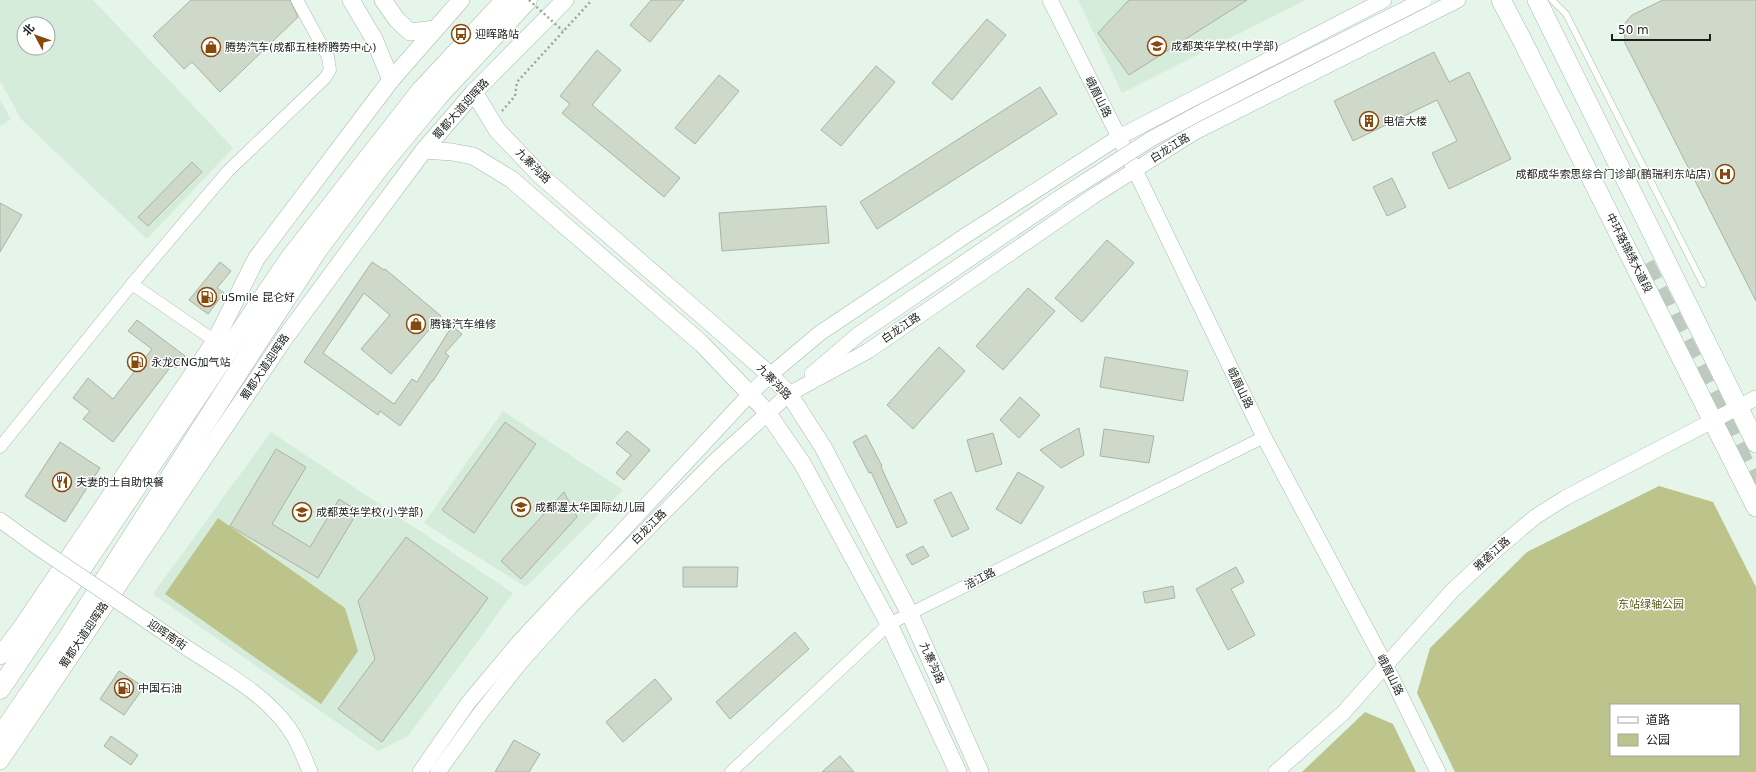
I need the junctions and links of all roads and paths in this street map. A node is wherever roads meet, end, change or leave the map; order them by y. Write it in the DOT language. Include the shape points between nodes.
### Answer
graph roads {
  1 [pos="296,0"];
  2 [pos="351,0"];
  3 [pos="384,0"];
  4 [pos="461,0"];
  5 [pos="506,0"];
  6 [pos="528,0"];
  7 [pos="565,0"];
  8 [pos="1050,0"];
  9 [pos="1384,0"];
  10 [pos="1423,0"];
  11 [pos="1458,0"];
  12 [pos="1501,0"];
  13 [pos="1537,0"];
  14 [pos="1552,0"];
  15 [pos="590,1"];
  16 [pos="435,29"];
  17 [pos="563,31"];
  18 [pos="391,80"];
  19 [pos="474,92"];
  20 [pos="492,122"];
  21 [pos="1119,137"];
  22 [pos="424,150"];
  23 [pos="1135,170"];
  24 [pos="132,284"];
  25 [pos="1703,284"];
  26 [pos="215,342"];
  27 [pos="770,375"];
  28 [pos="750,394"];
  29 [pos="789,394"];
  30 [pos="1756,398"];
  31 [pos="1738,407"];
  32 [pos="767,412"];
  33 [pos="1712,420"];
  34 [pos="1264,437"];
  35 [pos="1756,443"];
  36 [pos="0,447"];
  37 [pos="1756,508"];
  38 [pos="0,520"];
  39 [pos="910,614"];
  40 [pos="889,624"];
  41 [pos="23,625"];
  42 [pos="0,656"];
  43 [pos="1386,666"];
  44 [pos="0,676"];
  45 [pos="0,689"];
  46 [pos="0,737"];
  47 [pos="0,761"];
  48 [pos="310,772"];
  49 [pos="420,772"];
  50 [pos="438,772"];
  51 [pos="731,772"];
  52 [pos="958,772"];
  53 [pos="980,772"];
  54 [pos="1276,772"];
  55 [pos="1438,772"];
  1 -- 24 [label="street" via="328,57 328,74 228,171"];
  2 -- 18 [label="main road" via="374,39"];
  3 -- 16 [label="main road" via="397,20 410,32"];
  4 -- 16 [label="main road"];
  5 -- 45 [label="highway" via="421,91 289,260"];
  6 -- 17 [label="path, bridge"];
  6 -- 46 [label="highway, 蜀都大道迎晖路" via="438,96 380,166 317,250 68,638"];
  7 -- 19 [label="main road, 蜀都大道迎晖路"];
  8 -- 21 [label="street, 峨眉山路"];
  9 -- 21 [label="street, 白龙江路"];
  10 -- 29 [label="street, bridge" via="1151,139 1059,198 859,334"];
  11 -- 23 [label="street, 白龙江路" via="1195,132"];
  12 -- 33 [label="main road, 中环路锦绣大道段"];
  13 -- 31 [label="main road"];
  14 -- 25 [label="lane" via="1566,14"];
  15 -- 17 [label="path"];
  16 -- 18 [label="main road"];
  17 -- 20 [label="path" via="517,82 515,96"];
  18 -- 26 [label="main road" via="256,259"];
  19 -- 20 [label="main road, 九寨沟路"];
  19 -- 22 [label="main road, 蜀都大道迎晖路"];
  20 -- 27 [label="main road, 九寨沟路" via="541,176"];
  21 -- 23 [label="street, 峨眉山路"];
  21 -- 27 [label="street, 白龙江路" via="820,333"];
  22 -- 28 [label="main road, 九寨沟路" via="473,156 511,179 702,344"];
  22 -- 47 [label="main road, 蜀都大道迎晖路" via="284,339"];
  23 -- 29 [label="street, 白龙江路" via="868,351"];
  23 -- 34 [label="street, 峨眉山路"];
  24 -- 26 [label="street"];
  24 -- 36 [label="street"];
  26 -- 41 [label="main road"];
  27 -- 28 [label="street, 白龙江路"];
  27 -- 29 [label="main road, 九寨沟路"];
  28 -- 32 [label="main road, 九寨沟路"];
  28 -- 49 [label="street, 白龙江路" via="519,642 468,703"];
  29 -- 32 [label="street, 白龙江路"];
  29 -- 39 [label="main road, 九寨沟路" via="823,447"];
  30 -- 31 [label="street, 雅砻江路"];
  31 -- 33 [label="street, 雅砻江路"];
  31 -- 35 [label="main road"];
  32 -- 40 [label="main road, 九寨沟路" via="802,463"];
  32 -- 50 [label="street, 白龙江路" via="573,604 479,715"];
  33 -- 37 [label="main road, 中环路锦绣大道段"];
  33 -- 43 [label="street, 雅砻江路" via="1565,498 1535,517 1496,548 1452,591"];
  34 -- 39 [label="street, 涪江路"];
  34 -- 43 [label="street, 峨眉山路"];
  38 -- 48 [label="street, 迎晖南街, bridge" via="246,687 290,729"];
  39 -- 40 [label="street, 涪江路"];
  39 -- 53 [label="main road, 九寨沟路"];
  40 -- 51 [label="street, 涪江路"];
  40 -- 52 [label="main road, 九寨沟路"];
  41 -- 42 [label="main road"];
  41 -- 44 [label="main road"];
  43 -- 54 [label="street, 雅砻江路" via="1343,713"];
  43 -- 55 [label="street, 峨眉山路"];
}
